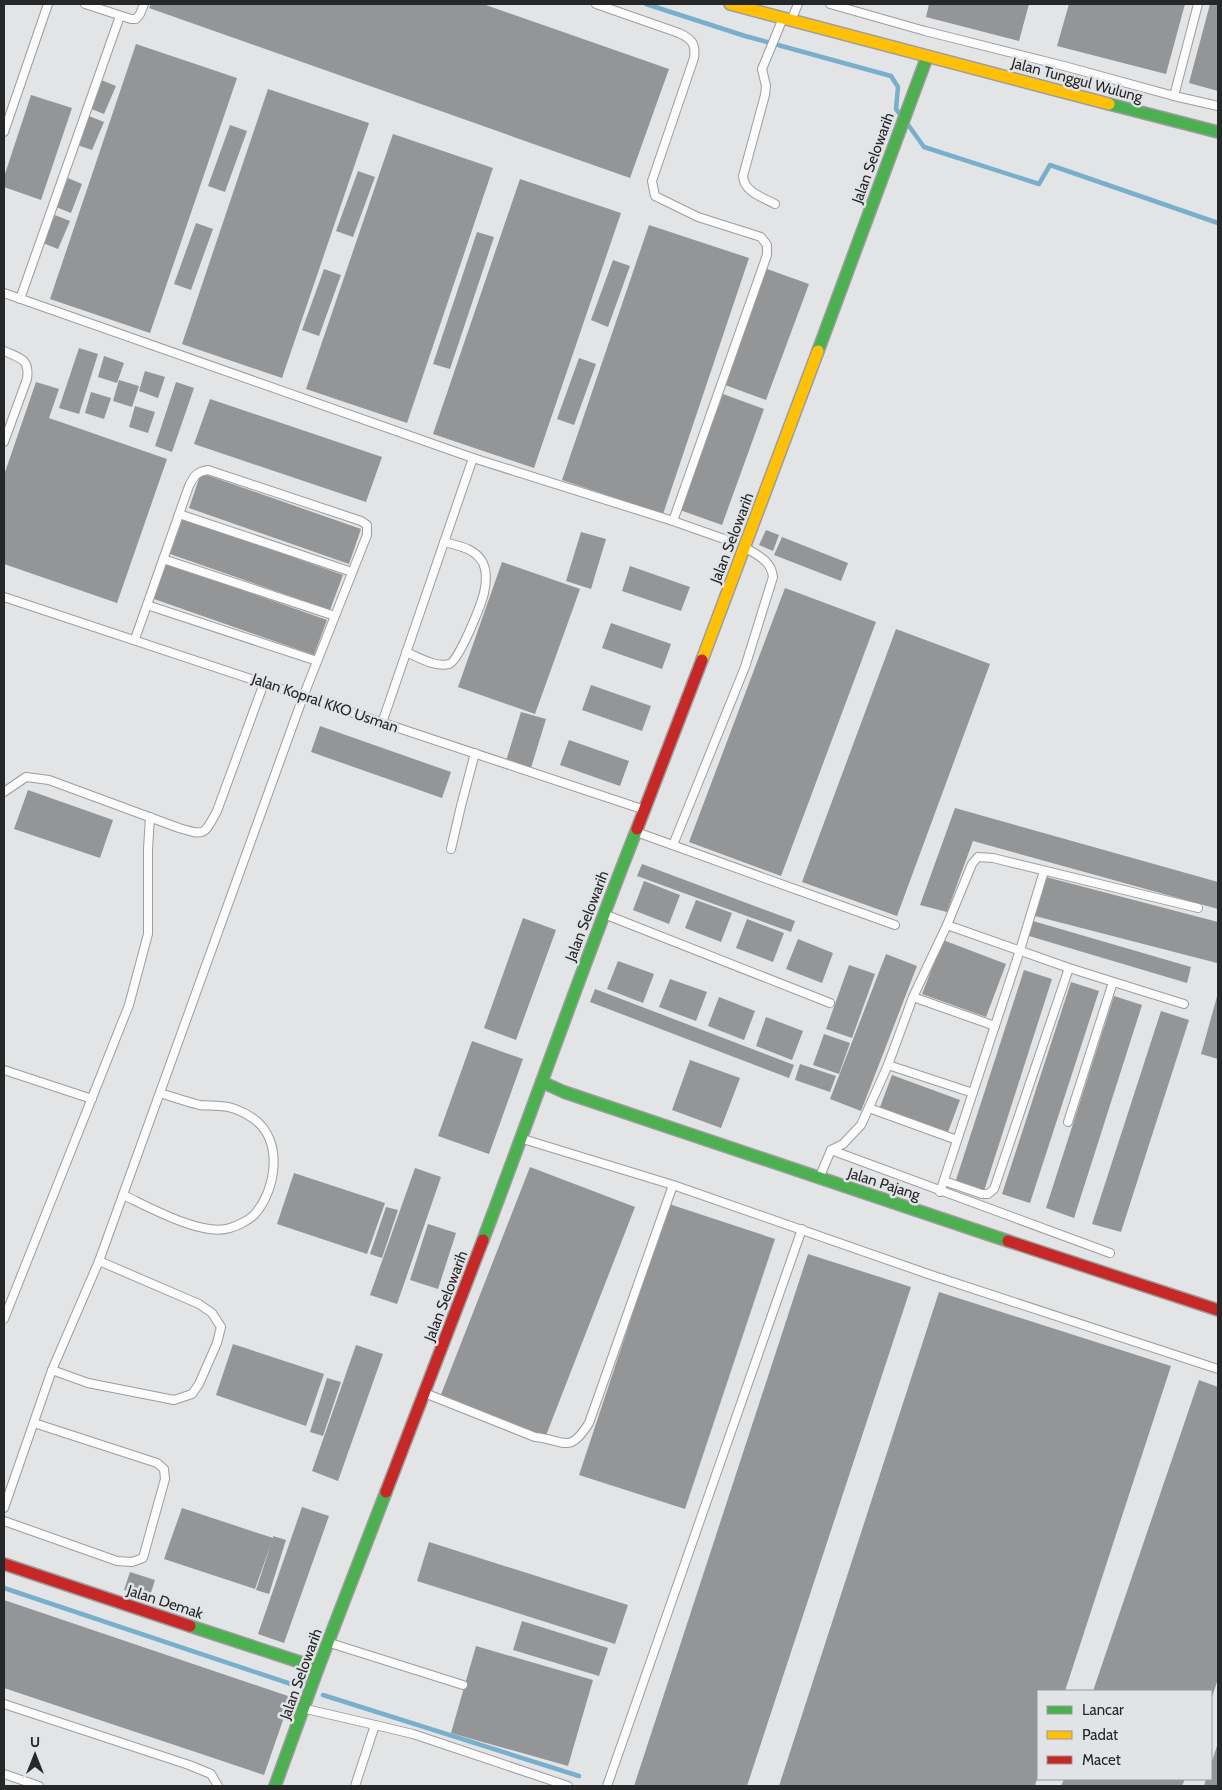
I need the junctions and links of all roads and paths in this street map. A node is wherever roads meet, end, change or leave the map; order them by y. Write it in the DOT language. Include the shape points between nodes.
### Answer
graph roads {
  1 [pos="48,4"];
  2 [pos="85,4"];
  3 [pos="144,4"];
  4 [pos="596,4"];
  5 [pos="730,4"];
  6 [pos="798,4"];
  7 [pos="830,4"];
  8 [pos="1198,4"];
  9 [pos="120,16"];
  10 [pos="787,19"];
  11 [pos="927,57"];
  12 [pos="1174,96"];
  13 [pos="1218,106"];
  14 [pos="4,132"];
  15 [pos="1218,132"];
  16 [pos="774,204"];
  17 [pos="4,294"];
  18 [pos="20,299"];
  19 [pos="4,351"];
  20 [pos="4,442"];
  21 [pos="473,458"];
  22 [pos="179,514"];
  23 [pos="673,520"];
  24 [pos="724,539"];
  25 [pos="444,542"];
  26 [pos="745,548"];
  27 [pos="163,559"];
  28 [pos="352,572"];
  29 [pos="4,597"];
  30 [pos="147,605"];
  31 [pos="335,616"];
  32 [pos="135,640"];
  33 [pos="406,652"];
  34 [pos="317,661"];
  35 [pos="264,683"];
  36 [pos="303,697"];
  37 [pos="382,722"];
  38 [pos="475,753"];
  39 [pos="4,792"];
  40 [pos="645,810"];
  41 [pos="150,817"];
  42 [pos="637,832"];
  43 [pos="673,845"];
  44 [pos="451,849"];
  45 [pos="1044,871"];
  46 [pos="1198,908"];
  47 [pos="603,914"];
  48 [pos="895,925"];
  49 [pos="947,925"];
  50 [pos="1020,950"];
  51 [pos="1069,968"];
  52 [pos="1113,982"];
  53 [pos="913,997"];
  54 [pos="830,1003"];
  55 [pos="1184,1004"];
  56 [pos="995,1026"];
  57 [pos="888,1065"];
  58 [pos="4,1070"];
  59 [pos="542,1082"];
  60 [pos="160,1092"];
  61 [pos="973,1093"];
  62 [pos="92,1098"];
  63 [pos="869,1108"];
  64 [pos="1068,1122"];
  65 [pos="522,1138"];
  66 [pos="957,1140"];
  67 [pos="831,1150"];
  68 [pos="819,1178"];
  69 [pos="944,1181"];
  70 [pos="673,1185"];
  71 [pos="940,1192"];
  72 [pos="123,1195"];
  73 [pos="802,1229"];
  74 [pos="1110,1253"];
  75 [pos="99,1261"];
  76 [pos="1218,1310"];
  77 [pos="4,1319"];
  78 [pos="1218,1369"];
  79 [pos="52,1370"];
  80 [pos="425,1393"];
  81 [pos="34,1423"];
  82 [pos="4,1508"];
  83 [pos="4,1522"];
  84 [pos="4,1564"];
  85 [pos="328,1642"];
  86 [pos="318,1668"];
  87 [pos="463,1685"];
  88 [pos="4,1704"];
  89 [pos="304,1709"];
  90 [pos="375,1725"];
  91 [pos="4,1774"];
  92 [pos="544,1778"];
  93 [pos="39,1786"];
  94 [pos="218,1786"];
  95 [pos="275,1786"];
  96 [pos="354,1786"];
  97 [pos="541,1786"];
  98 [pos="568,1786"];
  99 [pos="607,1786"];
  1 -- 14 [label="lane"];
  2 -- 9 [label="lane"];
  3 -- 9 [label="lane" via="136,19"];
  4 -- 23 [label="lane" via="679,33 694,43 694,58 652,181 655,196 698,216 762,237 768,245 768,255"];
  5 -- 10 [label="main road, Jalan Tunggul Wulung"];
  6 -- 10 [label="lane"];
  7 -- 12 [label="lane"];
  8 -- 12 [label="lane"];
  9 -- 18 [label="lane"];
  10 -- 11 [label="main road, Jalan Tunggul Wulung"];
  10 -- 16 [label="lane" via="776,34 762,70 766,95 743,176 746,188"];
  11 -- 15 [label="main road, Jalan Tunggul Wulung"];
  11 -- 26 [label="main road, Jalan Selowarih"];
  12 -- 13 [label="lane"];
  17 -- 18 [label="lane"];
  18 -- 21 [label="lane"];
  19 -- 20 [label="lane" via="22,358 29,370"];
  21 -- 23 [label="lane"];
  21 -- 25 [label="lane"];
  22 -- 27 [label="lane"];
  22 -- 28 [label="lane"];
  22 -- 28 [label="lane" via="195,474 208,470 361,520 367,525 367,535"];
  23 -- 24 [label="lane"];
  25 -- 33 [label="lane"];
  25 -- 33 [label="lane" via="470,549 477,555 486,574 484,592 465,642 452,663 435,664"];
  26 -- 40 [label="main road, Jalan Selowarih"];
  26 -- 43 [label="lane" via="768,563 773,578 745,667"];
  27 -- 30 [label="lane"];
  27 -- 31 [label="lane"];
  28 -- 31 [label="lane"];
  29 -- 32 [label="lane, Jalan Kopral KKO Usman"];
  30 -- 32 [label="lane"];
  30 -- 34 [label="lane"];
  31 -- 34 [label="lane"];
  32 -- 35 [label="lane, Jalan Kopral KKO Usman"];
  33 -- 37 [label="lane"];
  34 -- 36 [label="lane"];
  35 -- 36 [label="lane, Jalan Kopral KKO Usman"];
  35 -- 41 [label="lane" via="206,830 195,833"];
  36 -- 37 [label="lane, Jalan Kopral KKO Usman"];
  36 -- 60 [label="lane"];
  37 -- 38 [label="lane, Jalan Kopral KKO Usman"];
  38 -- 40 [label="lane, Jalan Kopral KKO Usman"];
  38 -- 44 [label="lane"];
  39 -- 41 [label="lane" via="26,777 49,780"];
  40 -- 42 [label="main road, Jalan Selowarih"];
  41 -- 62 [label="lane" via="148,934 129,1005"];
  42 -- 43 [label="lane"];
  42 -- 47 [label="main road, Jalan Selowarih"];
  43 -- 48 [label="lane"];
  45 -- 46 [label="lane"];
  45 -- 49 [label="lane" via="978,857 972,864"];
  45 -- 50 [label="lane"];
  47 -- 54 [label="lane"];
  47 -- 59 [label="main road, Jalan Selowarih"];
  49 -- 50 [label="lane"];
  49 -- 53 [label="lane"];
  50 -- 51 [label="lane"];
  50 -- 56 [label="lane"];
  51 -- 52 [label="lane"];
  51 -- 69 [label="lane" via="994,1189 982,1194"];
  52 -- 55 [label="lane"];
  52 -- 64 [label="lane"];
  53 -- 56 [label="lane"];
  53 -- 57 [label="lane"];
  56 -- 61 [label="lane"];
  57 -- 61 [label="lane"];
  57 -- 63 [label="lane"];
  58 -- 62 [label="lane"];
  59 -- 65 [label="main road, Jalan Selowarih"];
  59 -- 68 [label="main road, Jalan Pajang"];
  60 -- 72 [label="lane"];
  60 -- 72 [label="lane" via="202,1105 238,1109 256,1120 273,1149 274,1169 266,1197 253,1216 230,1228 203,1229"];
  61 -- 66 [label="lane"];
  62 -- 77 [label="lane"];
  63 -- 66 [label="lane"];
  63 -- 67 [label="lane" via="852,1136"];
  65 -- 70 [label="lane"];
  65 -- 80 [label="main road, Jalan Selowarih"];
  66 -- 69 [label="lane"];
  67 -- 68 [label="lane"];
  67 -- 71 [label="lane"];
  68 -- 76 [label="main road, Jalan Pajang"];
  69 -- 71 [label="lane"];
  70 -- 73 [label="lane"];
  70 -- 80 [label="lane" via="589,1423 581,1436 573,1442 561,1444"];
  71 -- 74 [label="lane"];
  72 -- 75 [label="lane"];
  73 -- 78 [label="lane"];
  73 -- 99 [label="lane"];
  75 -- 79 [label="lane"];
  75 -- 79 [label="lane" via="212,1313 221,1327 217,1343 192,1394 174,1400 88,1383"];
  79 -- 81 [label="lane"];
  80 -- 85 [label="main road, Jalan Selowarih"];
  81 -- 82 [label="lane"];
  81 -- 83 [label="lane" via="157,1463 164,1469 165,1479 143,1558 132,1562 117,1561"];
  84 -- 86 [label="main road, Jalan Demak"];
  85 -- 86 [label="main road, Jalan Selowarih"];
  85 -- 87 [label="lane"];
  86 -- 89 [label="main road, Jalan Selowarih"];
  88 -- 94 [label="lane" via="189,1765 210,1774"];
  89 -- 90 [label="lane"];
  89 -- 95 [label="main road, Jalan Selowarih"];
  90 -- 92 [label="lane"];
  90 -- 96 [label="lane"];
  91 -- 93 [label="lane"];
  92 -- 97 [label="lane"];
  92 -- 98 [label="lane"];
}
